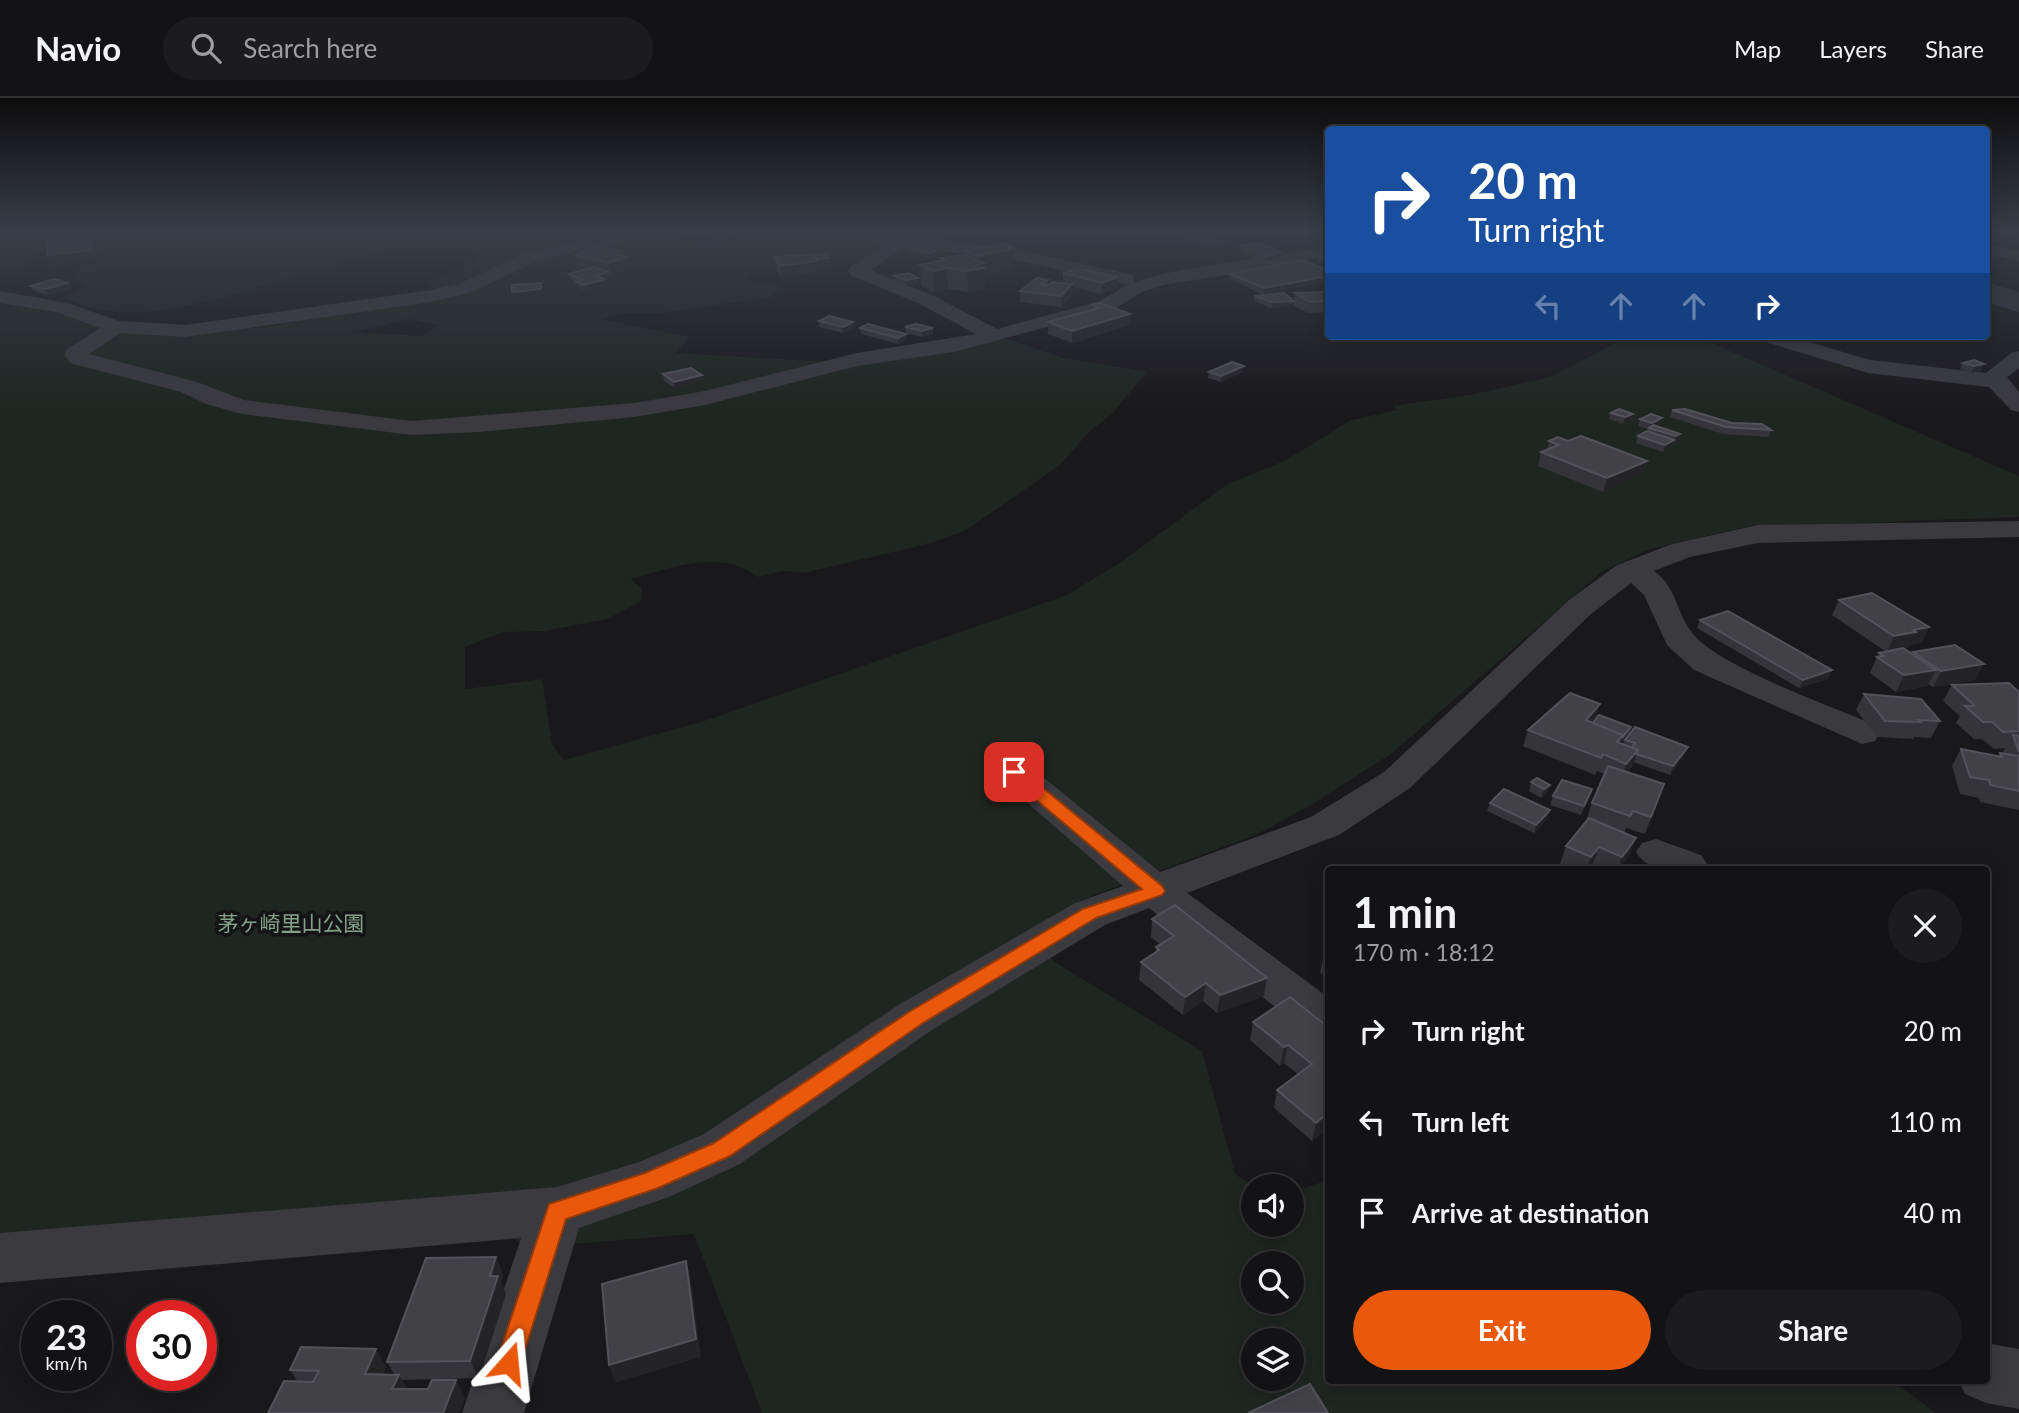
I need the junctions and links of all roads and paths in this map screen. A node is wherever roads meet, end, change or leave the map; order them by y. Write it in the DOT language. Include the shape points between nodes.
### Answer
graph roads {
  1 [pos="451,291"];
  2 [pos="906,291"];
  3 [pos="1134,291"];
  4 [pos="0,297"];
  5 [pos="116,327"];
  6 [pos="996,336"];
  7 [pos="1780,340"];
  8 [pos="2019,358"];
  9 [pos="1996,381"];
  10 [pos="2019,405"];
  11 [pos="2019,529"];
  12 [pos="1628,570"];
  13 [pos="1862,733"];
  14 [pos="1014,772"];
  15 [pos="1656,852"];
  16 [pos="1688,866"];
  17 [pos="1156,891"];
  18 [pos="1325,1020"];
  19 [pos="557,1211"];
  20 [pos="0,1258"];
  21 [pos="1990,1374"];
  22 [pos="2019,1379"];
  23 [pos="493,1413"];
  1 -- 5 [label="street" via="185,331"];
  2 -- 6 [label="street"];
  3 -- 6 [label="street" via="1107,305"];
  4 -- 5 [label="street" via="60,307"];
  5 -- 6 [label="street" via="75,354 242,407 412,428 634,410 763,386 857,360"];
  7 -- 9 [label="street" via="1868,366"];
  8 -- 9 [label="street" via="1996,375"];
  9 -- 10 [label="street"];
  11 -- 12 [label="street" via="1758,534 1682,550"];
  12 -- 13 [label="street" via="1646,579 1658,593 1678,638 1706,663"];
  12 -- 17 [label="street" via="1580,607 1397,780 1325,826"];
  14 -- 17 [label="street"];
  15 -- 16 [label="street"];
  17 -- 18 [label="street"];
  17 -- 19 [label="street" via="1090,914 916,1017 722,1149 650,1181"];
  19 -- 20 [label="street"];
  19 -- 23 [label="street"];
  21 -- 22 [label="street"];
}
